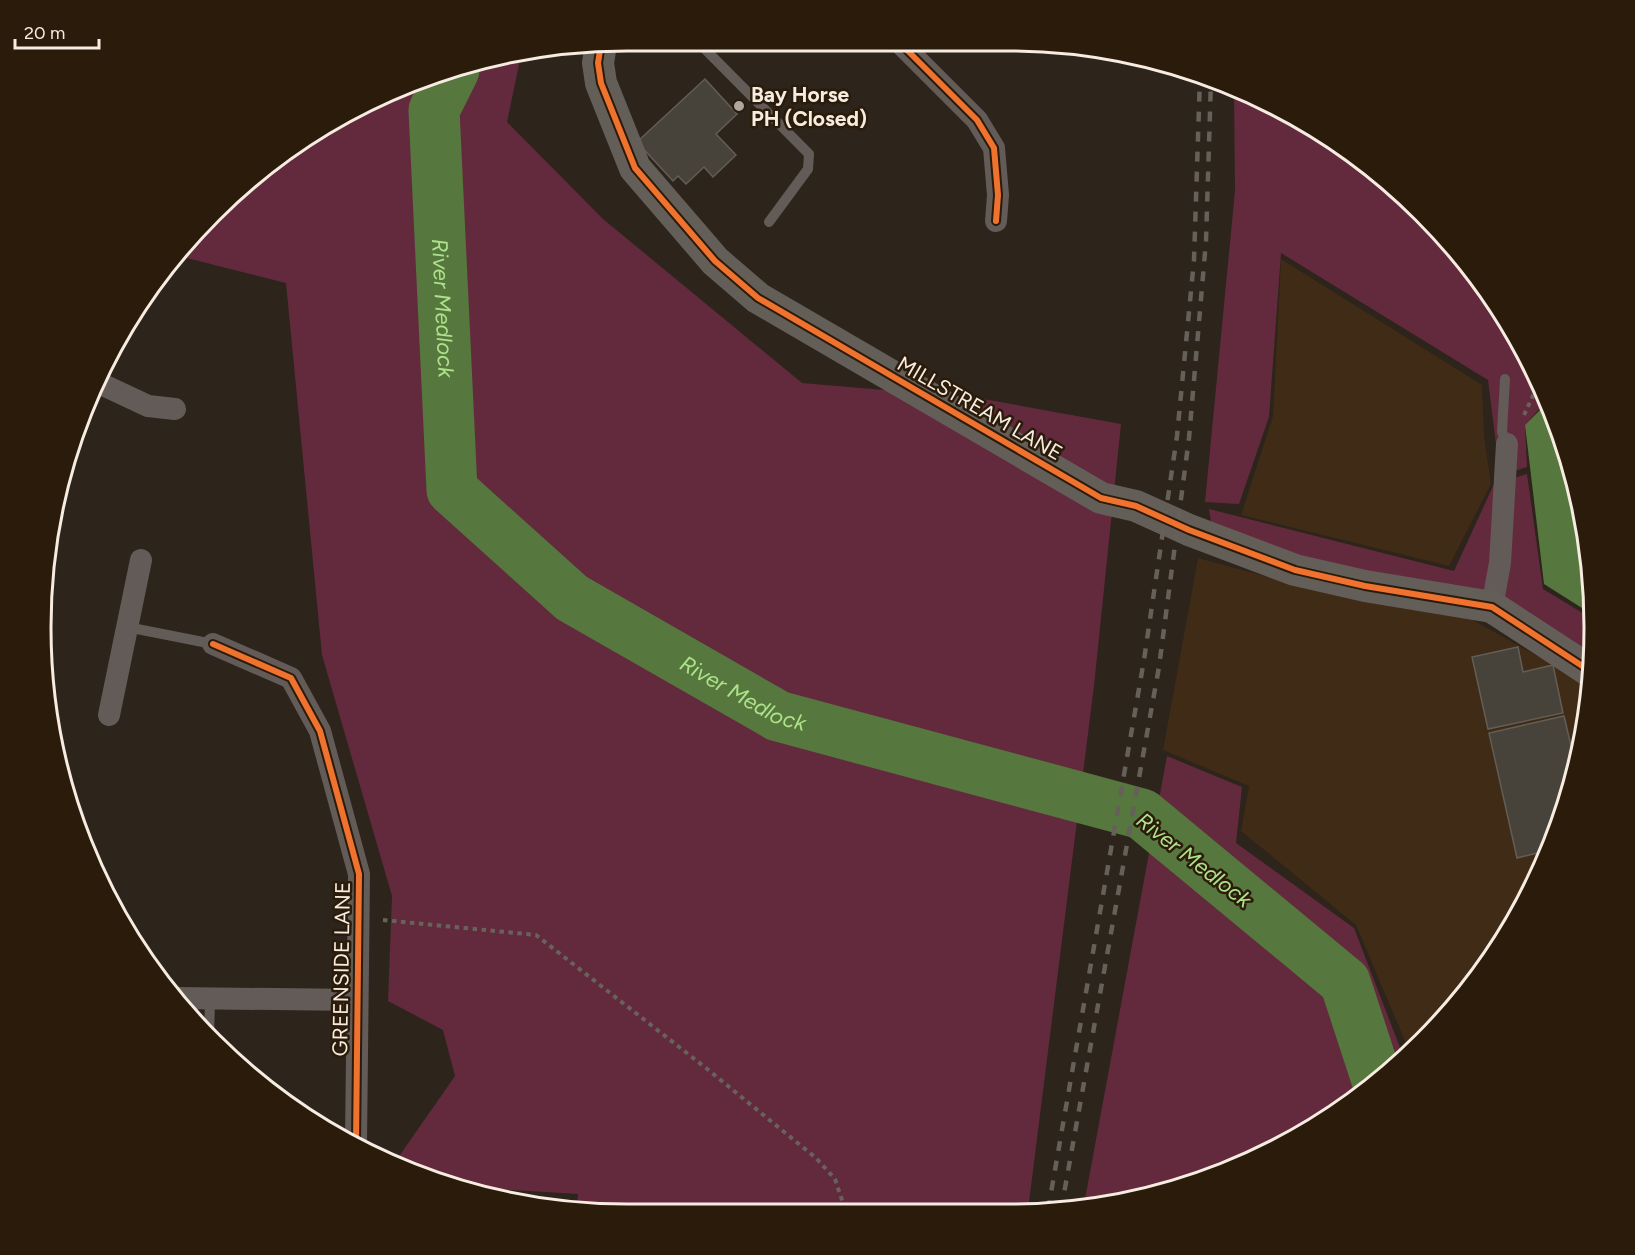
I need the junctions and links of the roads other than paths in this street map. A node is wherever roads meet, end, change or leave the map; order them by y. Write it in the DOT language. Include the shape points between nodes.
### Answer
graph roads {
  1 [pos="707,51"];
  2 [pos="907,51"];
  3 [pos="600,52"];
  4 [pos="996,221"];
  5 [pos="769,222"];
  6 [pos="1505,379"];
  7 [pos="104,386"];
  8 [pos="175,409"];
  9 [pos="1507,444"];
  10 [pos="141,560"];
  11 [pos="1492,607"];
  12 [pos="127,627"];
  13 [pos="213,644"];
  14 [pos="1583,666"];
  15 [pos="109,715"];
  16 [pos="186,998"];
  17 [pos="210,999"];
  18 [pos="357,1000"];
  19 [pos="209,1024"];
  20 [pos="356,1136"];
  1 -- 5 [label="lane" via="809,154 808,169"];
  2 -- 4 [label="street" via="977,120 994,148"];
  3 -- 11 [label="street, MILLSTREAM LANE" via="601,83 635,168 715,261 758,298 1101,498 1136,506 1295,570"];
  6 -- 9 [label="lane" via="1502,432"];
  7 -- 8 [label="street" via="148,406"];
  9 -- 11 [label="street" via="1500,563"];
  10 -- 12 [label="street"];
  11 -- 14 [label="street"];
  12 -- 13 [label="lane"];
  12 -- 15 [label="street"];
  13 -- 18 [label="street, GREENSIDE LANE" via="291,678 320,731 359,874"];
  16 -- 17 [label="street"];
  17 -- 18 [label="street"];
  17 -- 19 [label="lane"];
  18 -- 20 [label="street, GREENSIDE LANE"];
}
